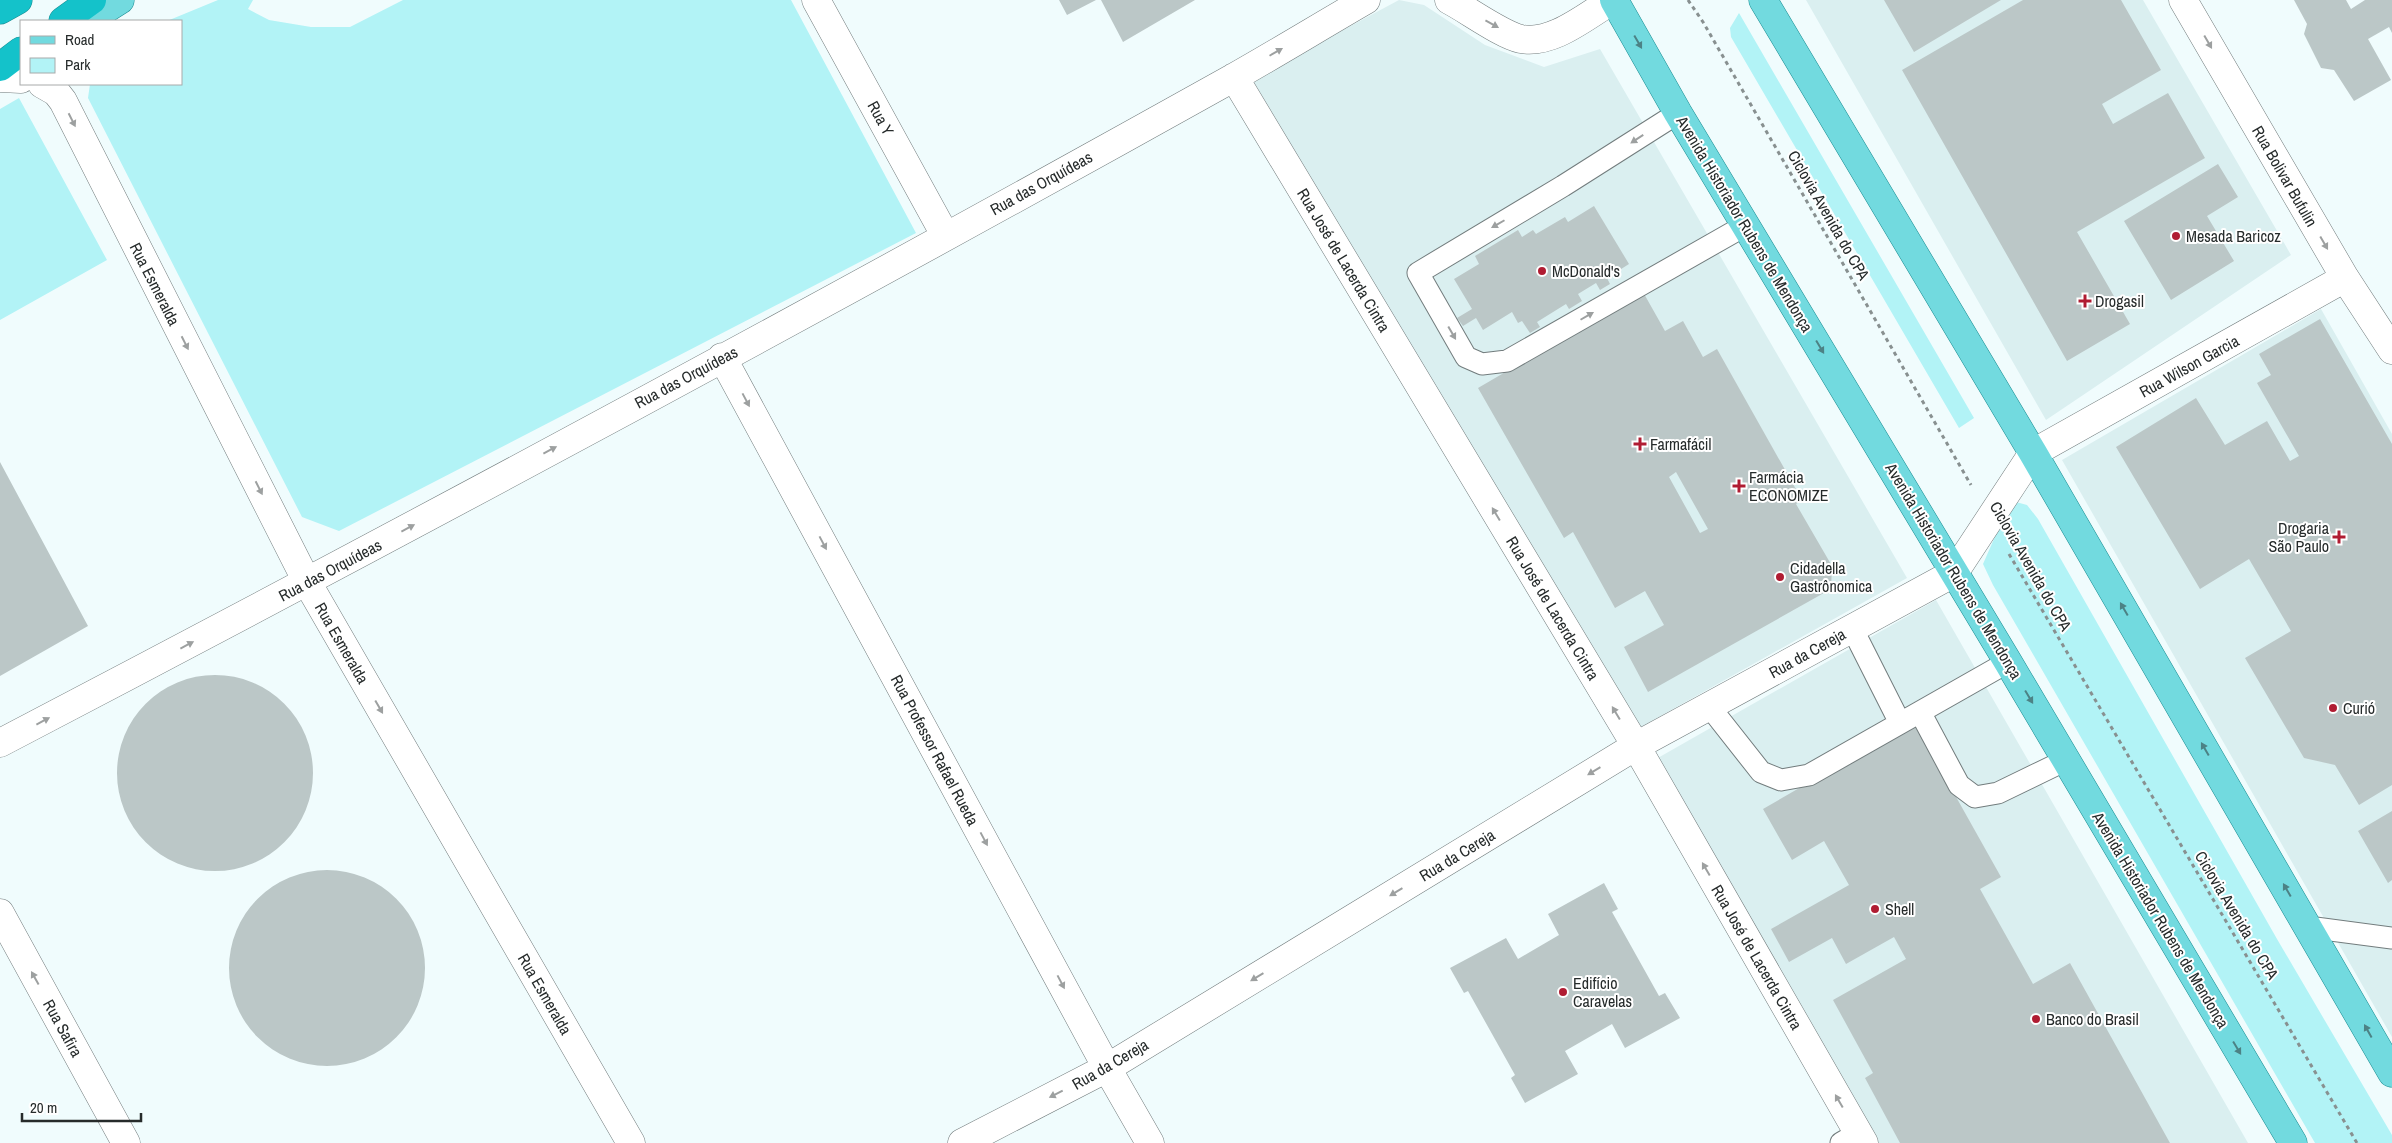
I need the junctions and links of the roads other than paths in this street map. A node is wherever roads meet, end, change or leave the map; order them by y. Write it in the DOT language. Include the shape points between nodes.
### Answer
graph roads {
  1 [pos="18,0"];
  2 [pos="92,0"];
  3 [pos="120,0"];
  4 [pos="816,0"];
  5 [pos="1366,0"];
  6 [pos="1449,0"];
  7 [pos="1613,0"];
  8 [pos="1763,0"];
  9 [pos="2183,0"];
  10 [pos="0,10"];
  11 [pos="64,20"];
  12 [pos="89,20"];
  13 [pos="20,52"];
  14 [pos="20,61"];
  15 [pos="0,67"];
  16 [pos="0,71"];
  17 [pos="1234,77"];
  18 [pos="0,78"];
  19 [pos="20,79"];
  20 [pos="44,85"];
  21 [pos="1678,113"];
  22 [pos="1746,225"];
  23 [pos="945,236"];
  24 [pos="2345,278"];
  25 [pos="2392,350"];
  26 [pos="722,357"];
  27 [pos="2034,453"];
  28 [pos="1954,572"];
  29 [pos="307,582"];
  30 [pos="1852,628"];
  31 [pos="2008,662"];
  32 [pos="1709,706"];
  33 [pos="1920,712"];
  34 [pos="1900,723"];
  35 [pos="0,744"];
  36 [pos="1636,746"];
  37 [pos="2066,760"];
  38 [pos="0,913"];
  39 [pos="2308,927"];
  40 [pos="2392,938"];
  41 [pos="1107,1068"];
  42 [pos="2392,1073"];
  43 [pos="1854,1140"];
  44 [pos="126,1143"];
  45 [pos="631,1143"];
  46 [pos="962,1143"];
  47 [pos="1150,1143"];
  48 [pos="2293,1143"];
  1 -- 10 [label="highway"];
  2 -- 11 [label="highway"];
  3 -- 12 [label="main road"];
  4 -- 23 [label="street, Rua Y"];
  17 -- 5 [label="street, Rua das Orquídeas, one-way"];
  6 -- 7 [label="street, one-way" via="1522,39 1555,34"];
  7 -- 21 [label="main road, Avenida Historiador Rubens de Mendonça, one-way"];
  8 -- 27 [label="main road"];
  9 -- 24 [label="street, Rua Bolivar Bufulin, one-way"];
  13 -- 15 [label="highway"];
  14 -- 16 [label="main road"];
  17 -- 23 [label="street, Rua das Orquídeas"];
  36 -- 17 [label="street, Rua José de Lacerda Cintra, one-way"];
  18 -- 19 [label="street"];
  20 -- 29 [label="street, Rua Esmeralda, one-way" via="63,101"];
  21 -- 22 [label="main road, Avenida Historiador Rubens de Mendonça"];
  21 -- 22 [label="lane, one-way" via="1418,273 1466,357 1482,364 1507,361"];
  22 -- 28 [label="main road, Avenida Historiador Rubens de Mendonça, one-way"];
  23 -- 26 [label="street, Rua das Orquídeas"];
  24 -- 25 [label="street, Rua Bolivar Bufulin"];
  24 -- 27 [label="street, Rua Wilson Garcia"];
  29 -- 26 [label="street, Rua das Orquídeas, one-way"];
  26 -- 41 [label="street, Rua Professor Rafael Rueda, one-way"];
  27 -- 28 [label="street"];
  39 -- 27 [label="main road, one-way"];
  28 -- 30 [label="street, Rua da Cereja"];
  28 -- 31 [label="main road, Avenida Historiador Rubens de Mendonça"];
  35 -- 29 [label="street, Rua das Orquídeas, one-way"];
  29 -- 45 [label="street, Rua Esmeralda, one-way"];
  30 -- 32 [label="street, Rua da Cereja"];
  30 -- 34 [label="lane"];
  31 -- 33 [label="lane"];
  31 -- 37 [label="main road, Avenida Historiador Rubens de Mendonça, one-way"];
  32 -- 34 [label="lane" via="1761,772 1781,780 1809,775"];
  32 -- 36 [label="street, Rua da Cereja"];
  33 -- 34 [label="lane"];
  33 -- 37 [label="lane" via="1959,785 1975,797 1998,793"];
  36 -- 41 [label="street, Rua da Cereja, one-way"];
  43 -- 36 [label="street, Rua José de Lacerda Cintra, one-way"];
  37 -- 48 [label="main road, Avenida Historiador Rubens de Mendonça, one-way"];
  44 -- 38 [label="street, Rua Safira, one-way"];
  39 -- 40 [label="lane"];
  42 -- 39 [label="main road, one-way"];
  41 -- 46 [label="street, Rua da Cereja, one-way"];
  41 -- 47 [label="street, Rua Professor Rafael Rueda"];
}
